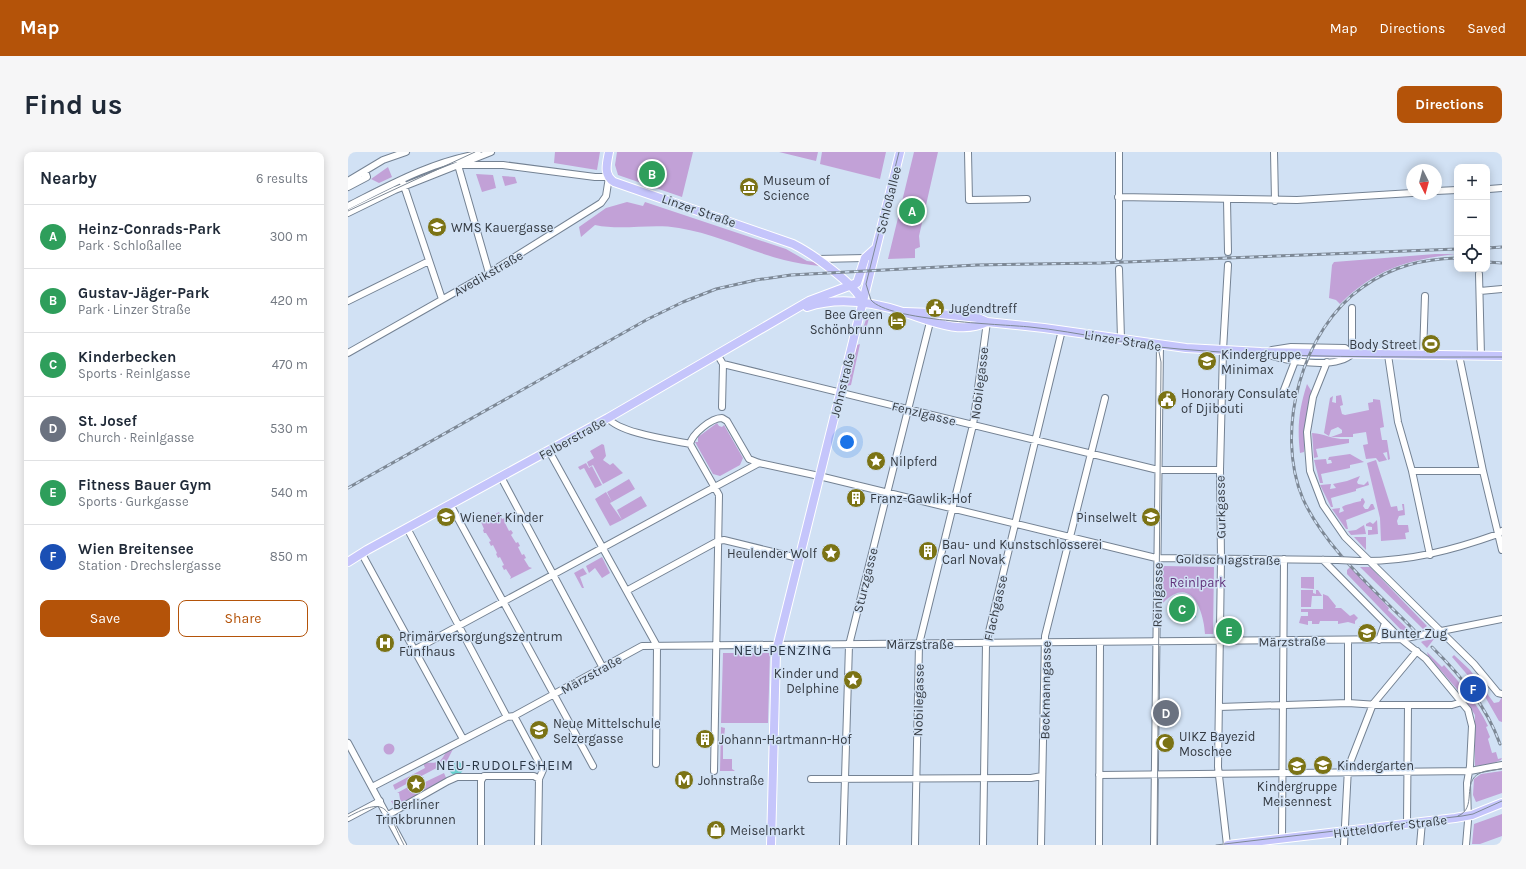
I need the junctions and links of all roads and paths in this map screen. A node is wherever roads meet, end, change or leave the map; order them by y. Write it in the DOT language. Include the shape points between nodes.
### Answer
graph roads {
  1 [pos="406,152"];
  2 [pos="447,152"];
  3 [pos="488,152"];
  4 [pos="491,152"];
  5 [pos="609,152"];
  6 [pos="900,152"];
  7 [pos="968,152"];
  8 [pos="1119,152"];
  9 [pos="1274,152"];
  10 [pos="399,153"];
  11 [pos="450,159"];
  12 [pos="458,165"];
  13 [pos="365,171"];
  14 [pos="609,177"];
  15 [pos="402,179"];
  16 [pos="348,181"];
  17 [pos="348,187"];
  18 [pos="405,187"];
  19 [pos="1502,188"];
  20 [pos="1490,189"];
  21 [pos="1454,190"];
  22 [pos="1442,191"];
  23 [pos="1406,193"];
  24 [pos="1118,197"];
  25 [pos="1027,199"];
  26 [pos="1227,200"];
  27 [pos="1274,200"];
  28 [pos="348,206"];
  29 [pos="348,213"];
  30 [pos="876,248"];
  31 [pos="1228,252"];
  32 [pos="1119,257"];
  33 [pos="865,258"];
  34 [pos="818,259"];
  35 [pos="429,261"];
  36 [pos="1228,265"];
  37 [pos="1119,269"];
  38 [pos="489,273"];
  39 [pos="1479,274"];
  40 [pos="850,286"];
  41 [pos="1502,289"];
  42 [pos="1480,291"];
  43 [pos="1425,296"];
  44 [pos="442,299"];
  45 [pos="348,301"];
  46 [pos="863,303"];
  47 [pos="1352,308"];
  48 [pos="795,310"];
  49 [pos="905,312"];
  50 [pos="930,322"];
  51 [pos="987,322"];
  52 [pos="1062,330"];
  53 [pos="1121,340"];
  54 [pos="1160,345"];
  55 [pos="1223,350"];
  56 [pos="1261,352"];
  57 [pos="348,353"];
  58 [pos="717,354"];
  59 [pos="1352,354"];
  60 [pos="1388,355"];
  61 [pos="1423,355"];
  62 [pos="1458,355"];
  63 [pos="1481,356"];
  64 [pos="1502,356"];
  65 [pos="1295,361"];
  66 [pos="1327,362"];
  67 [pos="723,364"];
  68 [pos="841,392"];
  69 [pos="1282,395"];
  70 [pos="1105,398"];
  71 [pos="722,407"];
  72 [pos="908,409"];
  73 [pos="608,418"];
  74 [pos="973,425"];
  75 [pos="1036,440"];
  76 [pos="690,444"];
  77 [pos="549,450"];
  78 [pos="1091,454"];
  79 [pos="759,463"];
  80 [pos="1158,470"];
  81 [pos="1220,470"];
  82 [pos="1412,471"];
  83 [pos="1483,471"];
  84 [pos="819,476"];
  85 [pos="501,477"];
  86 [pos="715,487"];
  87 [pos="886,493"];
  88 [pos="450,504"];
  89 [pos="951,509"];
  90 [pos="1015,524"];
  91 [pos="407,528"];
  92 [pos="1500,533"];
  93 [pos="1070,537"];
  94 [pos="718,541"];
  95 [pos="604,548"];
  96 [pos="1502,550"];
  97 [pos="362,554"];
  98 [pos="1430,555"];
  99 [pos="798,558"];
  100 [pos="1157,558"];
  101 [pos="1221,559"];
  102 [pos="1284,559"];
  103 [pos="1323,560"];
  104 [pos="1370,561"];
  105 [pos="348,562"];
  106 [pos="553,575"];
  107 [pos="628,590"];
  108 [pos="502,602"];
  109 [pos="1502,619"];
  110 [pos="1385,623"];
  111 [pos="459,627"];
  112 [pos="1440,632"];
  113 [pos="1402,639"];
  114 [pos="1378,640"];
  115 [pos="1348,641"];
  116 [pos="1156,642"];
  117 [pos="1219,642"];
  118 [pos="1285,642"];
  119 [pos="1100,643"];
  120 [pos="919,644"];
  121 [pos="986,644"];
  122 [pos="1044,644"];
  123 [pos="777,645"];
  124 [pos="849,645"];
  125 [pos="657,646"];
  126 [pos="716,646"];
  127 [pos="414,650"];
  128 [pos="1417,651"];
  129 [pos="603,668"];
  130 [pos="554,694"];
  131 [pos="1501,694"];
  132 [pos="1462,702"];
  133 [pos="1348,703"];
  134 [pos="1373,704"];
  135 [pos="1284,705"];
  136 [pos="1408,705"];
  137 [pos="1219,707"];
  138 [pos="510,716"];
  139 [pos="463,739"];
  140 [pos="348,743"];
  141 [pos="656,764"];
  142 [pos="1502,764"];
  143 [pos="593,766"];
  144 [pos="714,771"];
  145 [pos="1470,771"];
  146 [pos="1347,772"];
  147 [pos="1407,772"];
  148 [pos="1283,773"];
  149 [pos="1155,774"];
  150 [pos="1222,774"];
  151 [pos="1099,775"];
  152 [pos="1042,776"];
  153 [pos="984,777"];
  154 [pos="844,778"];
  155 [pos="917,778"];
  156 [pos="539,779"];
  157 [pos="811,779"];
  158 [pos="482,780"];
  159 [pos="372,787"];
  160 [pos="380,801"];
  161 [pos="1502,803"];
  162 [pos="388,815"];
  163 [pos="1468,816"];
  164 [pos="348,818"];
  165 [pos="1422,822"];
  166 [pos="1407,823"];
  167 [pos="1345,831"];
  168 [pos="1282,838"];
  169 [pos="403,845"];
  170 [pos="481,845"];
  171 [pos="538,845"];
  172 [pos="771,845"];
  173 [pos="843,845"];
  174 [pos="915,845"];
  175 [pos="983,845"];
  176 [pos="1041,845"];
  177 [pos="1099,845"];
  178 [pos="1154,845"];
  179 [pos="1228,845"];
  180 [pos="1344,845"];
  181 [pos="1420,845"];
  182 [pos="1466,845"];
  1 -- 10 [label="street"];
  2 -- 11 [label="street"];
  3 -- 11 [label="street"];
  4 -- 12 [label="street"];
  5 -- 14 [label="main road" via="606,169"];
  6 -- 30 [label="main road, Schloßallee"];
  7 -- 25 [label="street" via="970,200"];
  8 -- 24 [label="street"];
  9 -- 27 [label="street"];
  10 -- 13 [label="street"];
  11 -- 12 [label="street"];
  11 -- 15 [label="street"];
  12 -- 14 [label="street, Linzer Straße" via="503,165"];
  12 -- 18 [label="street"];
  12 -- 38 [label="street"];
  13 -- 16 [label="street"];
  13 -- 17 [label="street" via="368,177"];
  14 -- 34 [label="main road, Linzer Straße" via="618,184 776,237"];
  14 -- 38 [label="street, Avedikstraße" via="606,196 601,204"];
  15 -- 18 [label="street"];
  15 -- 28 [label="street"];
  18 -- 29 [label="street"];
  18 -- 35 [label="street"];
  19 -- 20 [label="street"];
  21 -- 22 [label="street"];
  23 -- 27 [label="street"];
  24 -- 26 [label="street"];
  24 -- 32 [label="street"];
  26 -- 27 [label="street"];
  26 -- 31 [label="street"];
  30 -- 33 [label="main road, Schloßallee"];
  30 -- 46 [label="main road, Schloßallee"];
  33 -- 34 [label="street"];
  33 -- 40 [label="main road, Schloßallee" via="857,283"];
  34 -- 40 [label="main road, Linzer Straße"];
  35 -- 44 [label="street"];
  35 -- 45 [label="street"];
  36 -- 55 [label="street, Gurkgasse"];
  37 -- 53 [label="street"];
  38 -- 44 [label="street, Avedikstraße"];
  39 -- 42 [label="street"];
  40 -- 46 [label="main road, Linzer Straße" via="860,295"];
  40 -- 48 [label="main road, Felberstraße" via="809,301"];
  41 -- 42 [label="street"];
  42 -- 63 [label="street"];
  43 -- 61 [label="street"];
  44 -- 57 [label="street, Avedikstraße"];
  46 -- 48 [label="main road, Felberstraße" via="846,300 827,301"];
  46 -- 49 [label="main road, Linzer Straße"];
  46 -- 68 [label="main road, Johnstraße"];
  47 -- 59 [label="street"];
  48 -- 58 [label="main road, Felberstraße"];
  49 -- 50 [label="main road, Linzer Straße"];
  49 -- 51 [label="main road, Linzer Straße" via="978,318"];
  50 -- 51 [label="main road, Linzer Straße" via="966,327 976,327"];
  50 -- 72 [label="street, Sturzgasse"];
  51 -- 52 [label="main road, Linzer Straße"];
  51 -- 74 [label="street, Nobilegasse"];
  52 -- 53 [label="main road, Linzer Straße"];
  52 -- 75 [label="street, Flachgasse"];
  53 -- 54 [label="main road, Linzer Straße"];
  54 -- 55 [label="main road, Linzer Straße"];
  54 -- 80 [label="street, Reinlgasse"];
  55 -- 56 [label="main road, Linzer Straße"];
  55 -- 81 [label="street, Gurkgasse"];
  56 -- 59 [label="main road, Linzer Straße"];
  56 -- 65 [label="street, Linzer Straße"];
  58 -- 67 [label="street"];
  58 -- 73 [label="main road, Felberstraße"];
  59 -- 60 [label="main road, Linzer Straße"];
  59 -- 66 [label="street, Linzer Straße" via="1344,361"];
  60 -- 61 [label="main road, Linzer Straße"];
  60 -- 82 [label="street" via="1398,422"];
  61 -- 62 [label="main road, Linzer Straße"];
  62 -- 63 [label="main road, Linzer Straße"];
  62 -- 83 [label="street"];
  63 -- 64 [label="main road, Linzer Straße"];
  65 -- 66 [label="street, Linzer Straße"];
  65 -- 69 [label="street"];
  66 -- 104 [label="street" via="1309,414 1307,447 1310,472 1329,515 1345,537"];
  67 -- 68 [label="street, Fenzlgasse"];
  67 -- 71 [label="street"];
  68 -- 72 [label="street, Fenzlgasse"];
  68 -- 84 [label="main road, Johnstraße"];
  70 -- 78 [label="street, Beckmanngasse"];
  72 -- 74 [label="street, Fenzlgasse"];
  72 -- 87 [label="street, Sturzgasse"];
  73 -- 76 [label="street" via="622,428"];
  73 -- 77 [label="main road, Felberstraße"];
  74 -- 75 [label="street, Fenzlgasse"];
  74 -- 89 [label="street, Nobilegasse"];
  75 -- 78 [label="street, Fenzlgasse"];
  75 -- 90 [label="street, Flachgasse"];
  76 -- 79 [label="street, Goldschlagstraße" via="692,437 714,420 722,418 748,457"];
  76 -- 86 [label="street"];
  77 -- 85 [label="main road, Felberstraße"];
  77 -- 95 [label="street"];
  78 -- 80 [label="street, Fenzlgasse"];
  78 -- 93 [label="street, Beckmanngasse"];
  79 -- 84 [label="street, Goldschlagstraße"];
  79 -- 86 [label="street"];
  80 -- 81 [label="street, Fenzlgasse"];
  80 -- 100 [label="street, Reinlgasse"];
  81 -- 101 [label="street, Gurkgasse"];
  82 -- 83 [label="street"];
  82 -- 98 [label="street"];
  83 -- 92 [label="street"];
  84 -- 87 [label="street, Goldschlagstraße"];
  84 -- 99 [label="main road, Johnstraße"];
  85 -- 88 [label="main road, Felberstraße"];
  85 -- 106 [label="street"];
  86 -- 94 [label="street" via="719,495"];
  86 -- 95 [label="street"];
  87 -- 89 [label="street, Goldschlagstraße"];
  87 -- 124 [label="street, Sturzgasse"];
  88 -- 91 [label="main road, Felberstraße"];
  88 -- 108 [label="street"];
  89 -- 90 [label="street, Goldschlagstraße"];
  89 -- 120 [label="street, Nobilegasse"];
  90 -- 93 [label="street, Goldschlagstraße"];
  90 -- 121 [label="street, Flachgasse"];
  91 -- 97 [label="main road, Felberstraße"];
  91 -- 111 [label="street"];
  92 -- 96 [label="street"];
  92 -- 98 [label="street"];
  93 -- 100 [label="street, Goldschlagstraße"];
  93 -- 122 [label="street, Beckmanngasse"];
  94 -- 99 [label="street" via="724,540"];
  94 -- 107 [label="street"];
  94 -- 126 [label="street"];
  95 -- 106 [label="street"];
  95 -- 107 [label="street"];
  97 -- 105 [label="main road, Felberstraße"];
  97 -- 127 [label="street"];
  98 -- 104 [label="street"];
  99 -- 123 [label="main road, Johnstraße"];
  100 -- 101 [label="street, Goldschlagstraße"];
  100 -- 116 [label="street, Reinlgasse"];
  101 -- 102 [label="street, Goldschlagstraße"];
  101 -- 117 [label="street, Gurkgasse"];
  102 -- 103 [label="street, Goldschlagstraße"];
  102 -- 118 [label="street"];
  103 -- 104 [label="street, Goldschlagstraße, bridge"];
  103 -- 110 [label="street"];
  104 -- 112 [label="street"];
  106 -- 108 [label="street"];
  106 -- 129 [label="street"];
  107 -- 125 [label="street"];
  108 -- 111 [label="street"];
  108 -- 130 [label="street"];
  109 -- 112 [label="street, Märzstraße"];
  110 -- 113 [label="street"];
  110 -- 114 [label="street"];
  111 -- 127 [label="street"];
  111 -- 138 [label="street"];
  112 -- 113 [label="street, Märzstraße"];
  112 -- 131 [label="street"];
  113 -- 114 [label="street, Märzstraße"];
  113 -- 128 [label="street"];
  114 -- 115 [label="street, Märzstraße"];
  115 -- 118 [label="street, Märzstraße"];
  115 -- 133 [label="street"];
  116 -- 117 [label="street, Märzstraße"];
  116 -- 119 [label="street, Märzstraße"];
  116 -- 149 [label="street, Reinlgasse"];
  117 -- 118 [label="street, Märzstraße"];
  117 -- 137 [label="street, Gurkgasse"];
  118 -- 135 [label="street"];
  119 -- 122 [label="street, Märzstraße"];
  119 -- 151 [label="street"];
  120 -- 121 [label="street, Märzstraße"];
  120 -- 124 [label="street, Märzstraße"];
  120 -- 155 [label="street, Nobilegasse"];
  121 -- 122 [label="street, Märzstraße"];
  121 -- 153 [label="street, Flachgasse"];
  122 -- 152 [label="street, Beckmanngasse"];
  123 -- 124 [label="street, Märzstraße"];
  123 -- 126 [label="street, Märzstraße"];
  123 -- 172 [label="main road, Johnstraße"];
  124 -- 154 [label="street, Sturzgasse"];
  125 -- 126 [label="street, Märzstraße"];
  125 -- 129 [label="street, Märzstraße" via="642,646"];
  125 -- 141 [label="street"];
  126 -- 144 [label="street"];
  127 -- 139 [label="street"];
  128 -- 132 [label="street"];
  128 -- 134 [label="street"];
  129 -- 130 [label="street, Märzstraße"];
  130 -- 138 [label="street, Märzstraße"];
  130 -- 143 [label="street"];
  132 -- 136 [label="street" via="1452,705"];
  132 -- 145 [label="street" via="1472,721"];
  133 -- 134 [label="street"];
  133 -- 135 [label="street"];
  134 -- 136 [label="street"];
  134 -- 146 [label="street"];
  135 -- 137 [label="street"];
  135 -- 148 [label="street"];
  136 -- 147 [label="street"];
  137 -- 150 [label="street, Gurkgasse"];
  138 -- 139 [label="street, Märzstraße"];
  138 -- 156 [label="street" via="542,770"];
  139 -- 159 [label="street, Märzstraße"];
  140 -- 159 [label="street"];
  142 -- 145 [label="street"];
  145 -- 147 [label="street"];
  145 -- 163 [label="street" via="1467,791"];
  146 -- 147 [label="street"];
  146 -- 148 [label="street"];
  146 -- 167 [label="street"];
  147 -- 166 [label="street"];
  148 -- 150 [label="street"];
  148 -- 168 [label="street"];
  149 -- 150 [label="street"];
  149 -- 151 [label="street"];
  149 -- 178 [label="street, Reinlgasse"];
  150 -- 179 [label="street, Gurkgasse"];
  151 -- 177 [label="street"];
  152 -- 153 [label="street"];
  152 -- 176 [label="street, Beckmanngasse"];
  153 -- 155 [label="street"];
  153 -- 175 [label="street, Flachgasse"];
  154 -- 155 [label="street"];
  154 -- 157 [label="street"];
  154 -- 173 [label="street, Sturzgasse"];
  155 -- 174 [label="street, Nobilegasse"];
  156 -- 158 [label="street" via="534,776 487,775"];
  156 -- 171 [label="street"];
  158 -- 162 [label="street" via="481,777 454,779"];
  158 -- 170 [label="street"];
  159 -- 160 [label="street"];
  160 -- 162 [label="street"];
  160 -- 164 [label="street"];
  161 -- 163 [label="main road, Hütteldorfer Straße"];
  162 -- 169 [label="street"];
  163 -- 165 [label="main road, Hütteldorfer Straße"];
  163 -- 182 [label="street"];
  165 -- 166 [label="main road, Hütteldorfer Straße"];
  165 -- 181 [label="street"];
  166 -- 167 [label="main road, Hütteldorfer Straße"];
  167 -- 168 [label="main road, Hütteldorfer Straße"];
  167 -- 180 [label="street"];
  168 -- 179 [label="main road, Hütteldorfer Straße"];
}
